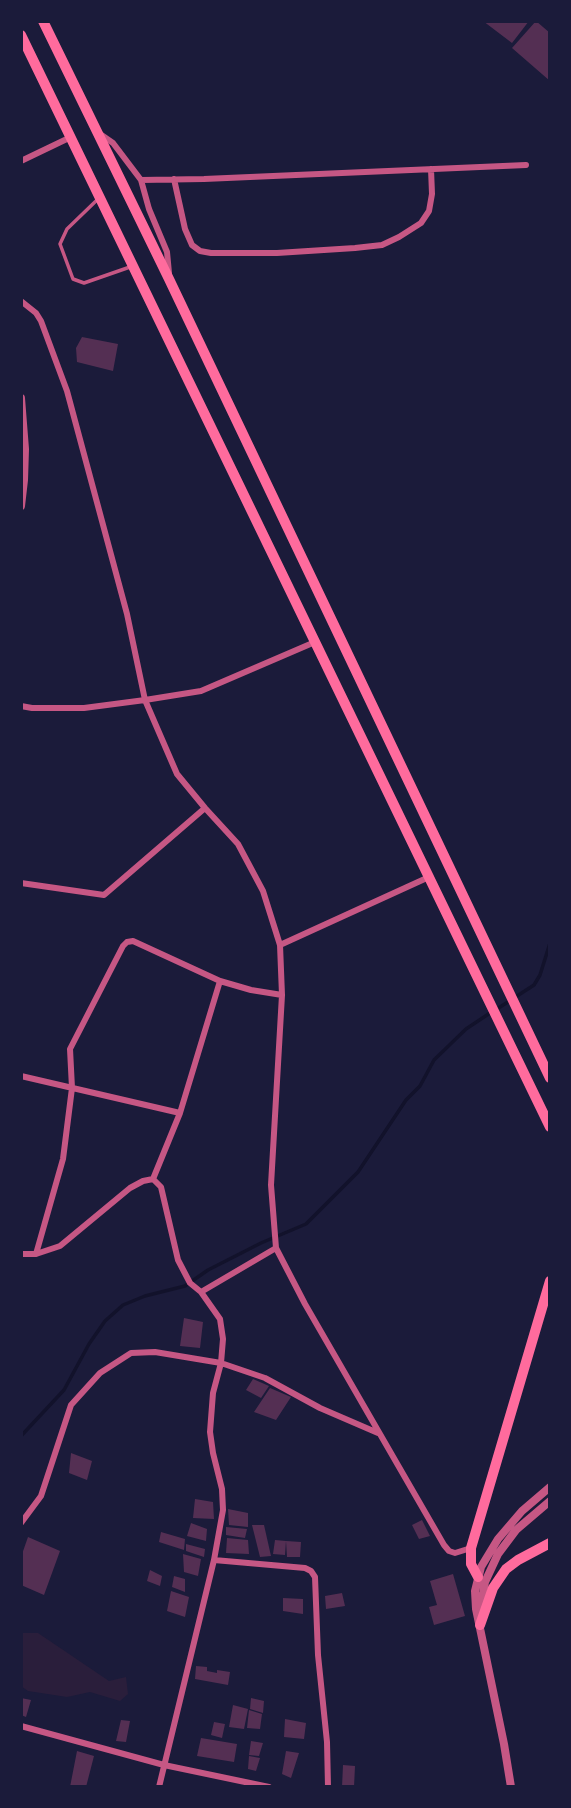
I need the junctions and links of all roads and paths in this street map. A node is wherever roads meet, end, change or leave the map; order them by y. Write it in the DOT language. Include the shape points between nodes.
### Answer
graph roads {
  1 [pos="43,21"];
  2 [pos="21,35"];
  3 [pos="95,131"];
  4 [pos="71,136"];
  5 [pos="21,160"];
  6 [pos="526,165"];
  7 [pos="431,169"];
  8 [pos="174,179"];
  9 [pos="141,180"];
  10 [pos="100,198"];
  11 [pos="133,266"];
  12 [pos="169,279"];
  13 [pos="21,301"];
  14 [pos="21,398"];
  15 [pos="21,506"];
  16 [pos="315,642"];
  17 [pos="145,700"];
  18 [pos="21,706"];
  19 [pos="205,808"];
  20 [pos="429,877"];
  21 [pos="21,883"];
  22 [pos="280,945"];
  23 [pos="220,981"];
  24 [pos="282,995"];
  25 [pos="21,1076"];
  26 [pos="550,1078"];
  27 [pos="72,1088"];
  28 [pos="180,1114"];
  29 [pos="549,1127"];
  30 [pos="153,1179"];
  31 [pos="276,1248"];
  32 [pos="21,1254"];
  33 [pos="36,1254"];
  34 [pos="550,1281"];
  35 [pos="201,1292"];
  36 [pos="221,1363"];
  37 [pos="380,1433"];
  38 [pos="550,1487"];
  39 [pos="550,1501"];
  40 [pos="21,1523"];
  41 [pos="550,1543"];
  42 [pos="471,1548"];
  43 [pos="215,1560"];
  44 [pos="478,1577"];
  45 [pos="480,1625"];
  46 [pos="21,1726"];
  47 [pos="164,1765"];
  48 [pos="159,1787"];
  49 [pos="269,1787"];
  50 [pos="328,1787"];
  51 [pos="511,1787"];
  1 -- 3 [label="highway"];
  2 -- 4 [label="highway"];
  3 -- 9 [label="street" via="113,143"];
  3 -- 12 [label="highway"];
  4 -- 5 [label="street"];
  4 -- 10 [label="highway"];
  6 -- 7 [label="street"];
  7 -- 8 [label="street"];
  7 -- 8 [label="street" via="429,211 421,223 399,237 383,245 277,253 200,251 185,229"];
  8 -- 9 [label="street"];
  9 -- 12 [label="street" via="167,252"];
  10 -- 11 [label="highway"];
  10 -- 11 [label="lane" via="67,229 60,244 73,279 84,283"];
  11 -- 16 [label="highway"];
  12 -- 26 [label="highway"];
  13 -- 17 [label="street" via="41,321 67,391 127,614"];
  14 -- 15 [label="street" via="25,449"];
  16 -- 17 [label="street" via="201,691"];
  16 -- 20 [label="highway"];
  17 -- 18 [label="street" via="84,708"];
  17 -- 19 [label="street" via="177,774"];
  19 -- 21 [label="street" via="104,895"];
  19 -- 22 [label="street" via="238,844 263,891"];
  20 -- 22 [label="street"];
  20 -- 29 [label="highway"];
  22 -- 24 [label="street"];
  23 -- 24 [label="street"];
  23 -- 27 [label="street" via="127,942 70,1049"];
  23 -- 28 [label="street"];
  24 -- 31 [label="street" via="271,1185"];
  25 -- 27 [label="street"];
  27 -- 28 [label="street"];
  27 -- 33 [label="street" via="64,1159"];
  28 -- 30 [label="street"];
  30 -- 33 [label="street" via="130,1188 60,1246"];
  30 -- 35 [label="street" via="161,1187 178,1260 190,1283"];
  31 -- 35 [label="street"];
  31 -- 37 [label="street"];
  32 -- 33 [label="street"];
  34 -- 42 [label="highway"];
  35 -- 36 [label="street" via="220,1319"];
  36 -- 37 [label="street" via="265,1378"];
  36 -- 40 [label="street" via="155,1352 131,1353 100,1373 71,1405 41,1496"];
  36 -- 43 [label="street" via="210,1432 223,1510"];
  37 -- 42 [label="street" via="444,1545 455,1553"];
  38 -- 44 [label="street" via="505,1531"];
  39 -- 45 [label="street" via="516,1530 498,1554 482,1592"];
  41 -- 45 [label="highway" via="506,1569 493,1588"];
  42 -- 44 [label="highway" via="471,1564"];
  43 -- 47 [label="street"];
  43 -- 50 [label="street" via="305,1568 314,1577"];
  44 -- 45 [label="street" via="475,1599"];
  45 -- 51 [label="street"];
  46 -- 47 [label="street"];
  47 -- 48 [label="street"];
  47 -- 49 [label="street"];
}
